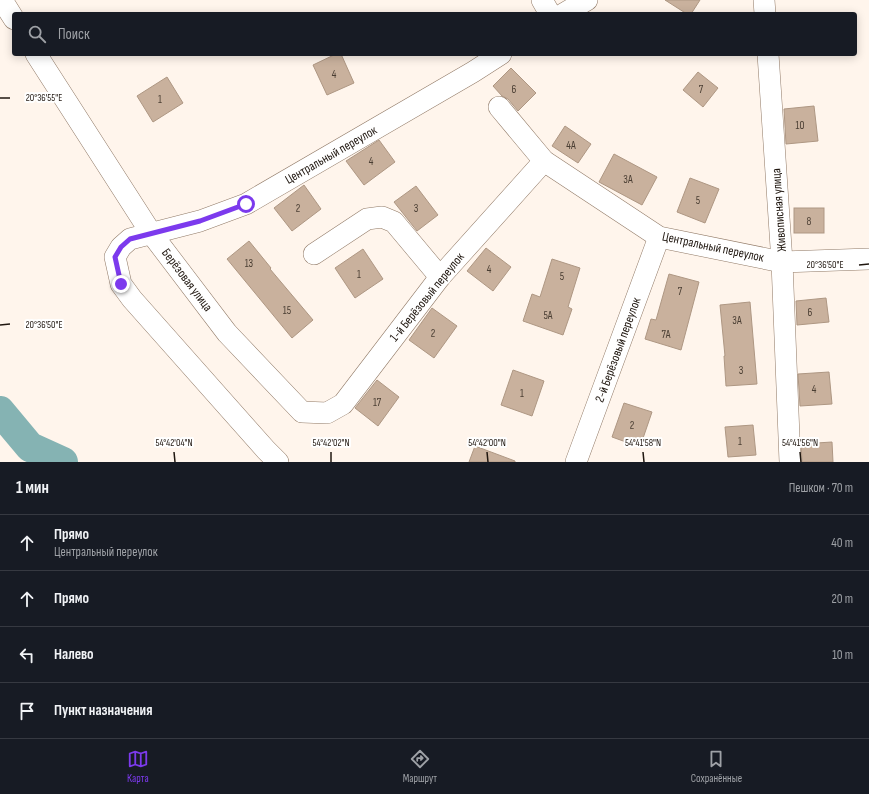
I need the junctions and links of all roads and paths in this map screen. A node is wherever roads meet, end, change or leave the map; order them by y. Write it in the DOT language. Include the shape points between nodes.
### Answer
graph roads {
  1 [pos="2,0"];
  2 [pos="542,0"];
  3 [pos="587,0"];
  4 [pos="764,0"];
  5 [pos="549,12"];
  6 [pos="566,12"];
  7 [pos="765,12"];
  8 [pos="12,16"];
  9 [pos="37,56"];
  10 [pos="498,56"];
  11 [pos="768,56"];
  12 [pos="499,107"];
  13 [pos="544,161"];
  14 [pos="151,233"];
  15 [pos="659,237"];
  16 [pos="314,254"];
  17 [pos="869,259"];
  18 [pos="782,262"];
  19 [pos="440,277"];
  20 [pos="302,412"];
  21 [pos="278,462"];
  22 [pos="576,462"];
  23 [pos="790,462"];
  1 -- 8 [label="street"];
  2 -- 5 [label="street"];
  3 -- 6 [label="street"];
  4 -- 7 [label="street"];
  9 -- 14 [label="street, Берёзовая улица"];
  10 -- 14 [label="street, Центральный переулок" via="246,204 200,221"];
  11 -- 18 [label="street, Живописная улица"];
  12 -- 13 [label="street, Центральный переулок"];
  13 -- 15 [label="street, Центральный переулок"];
  13 -- 19 [label="street, 1-й Берёзовый переулок"];
  14 -- 20 [label="street, Берёзовая улица" via="226,332"];
  14 -- 21 [label="street, Центральный переулок" via="130,239 115,257 121,284"];
  15 -- 18 [label="street, Центральный переулок"];
  15 -- 22 [label="street, 2-й Берёзовый переулок"];
  16 -- 19 [label="street" via="367,219 382,217 394,222"];
  17 -- 18 [label="street, Центральный переулок"];
  18 -- 23 [label="street, Живописная улица"];
  19 -- 20 [label="street, 1-й Берёзовый переулок" via="343,404 327,413"];
}
